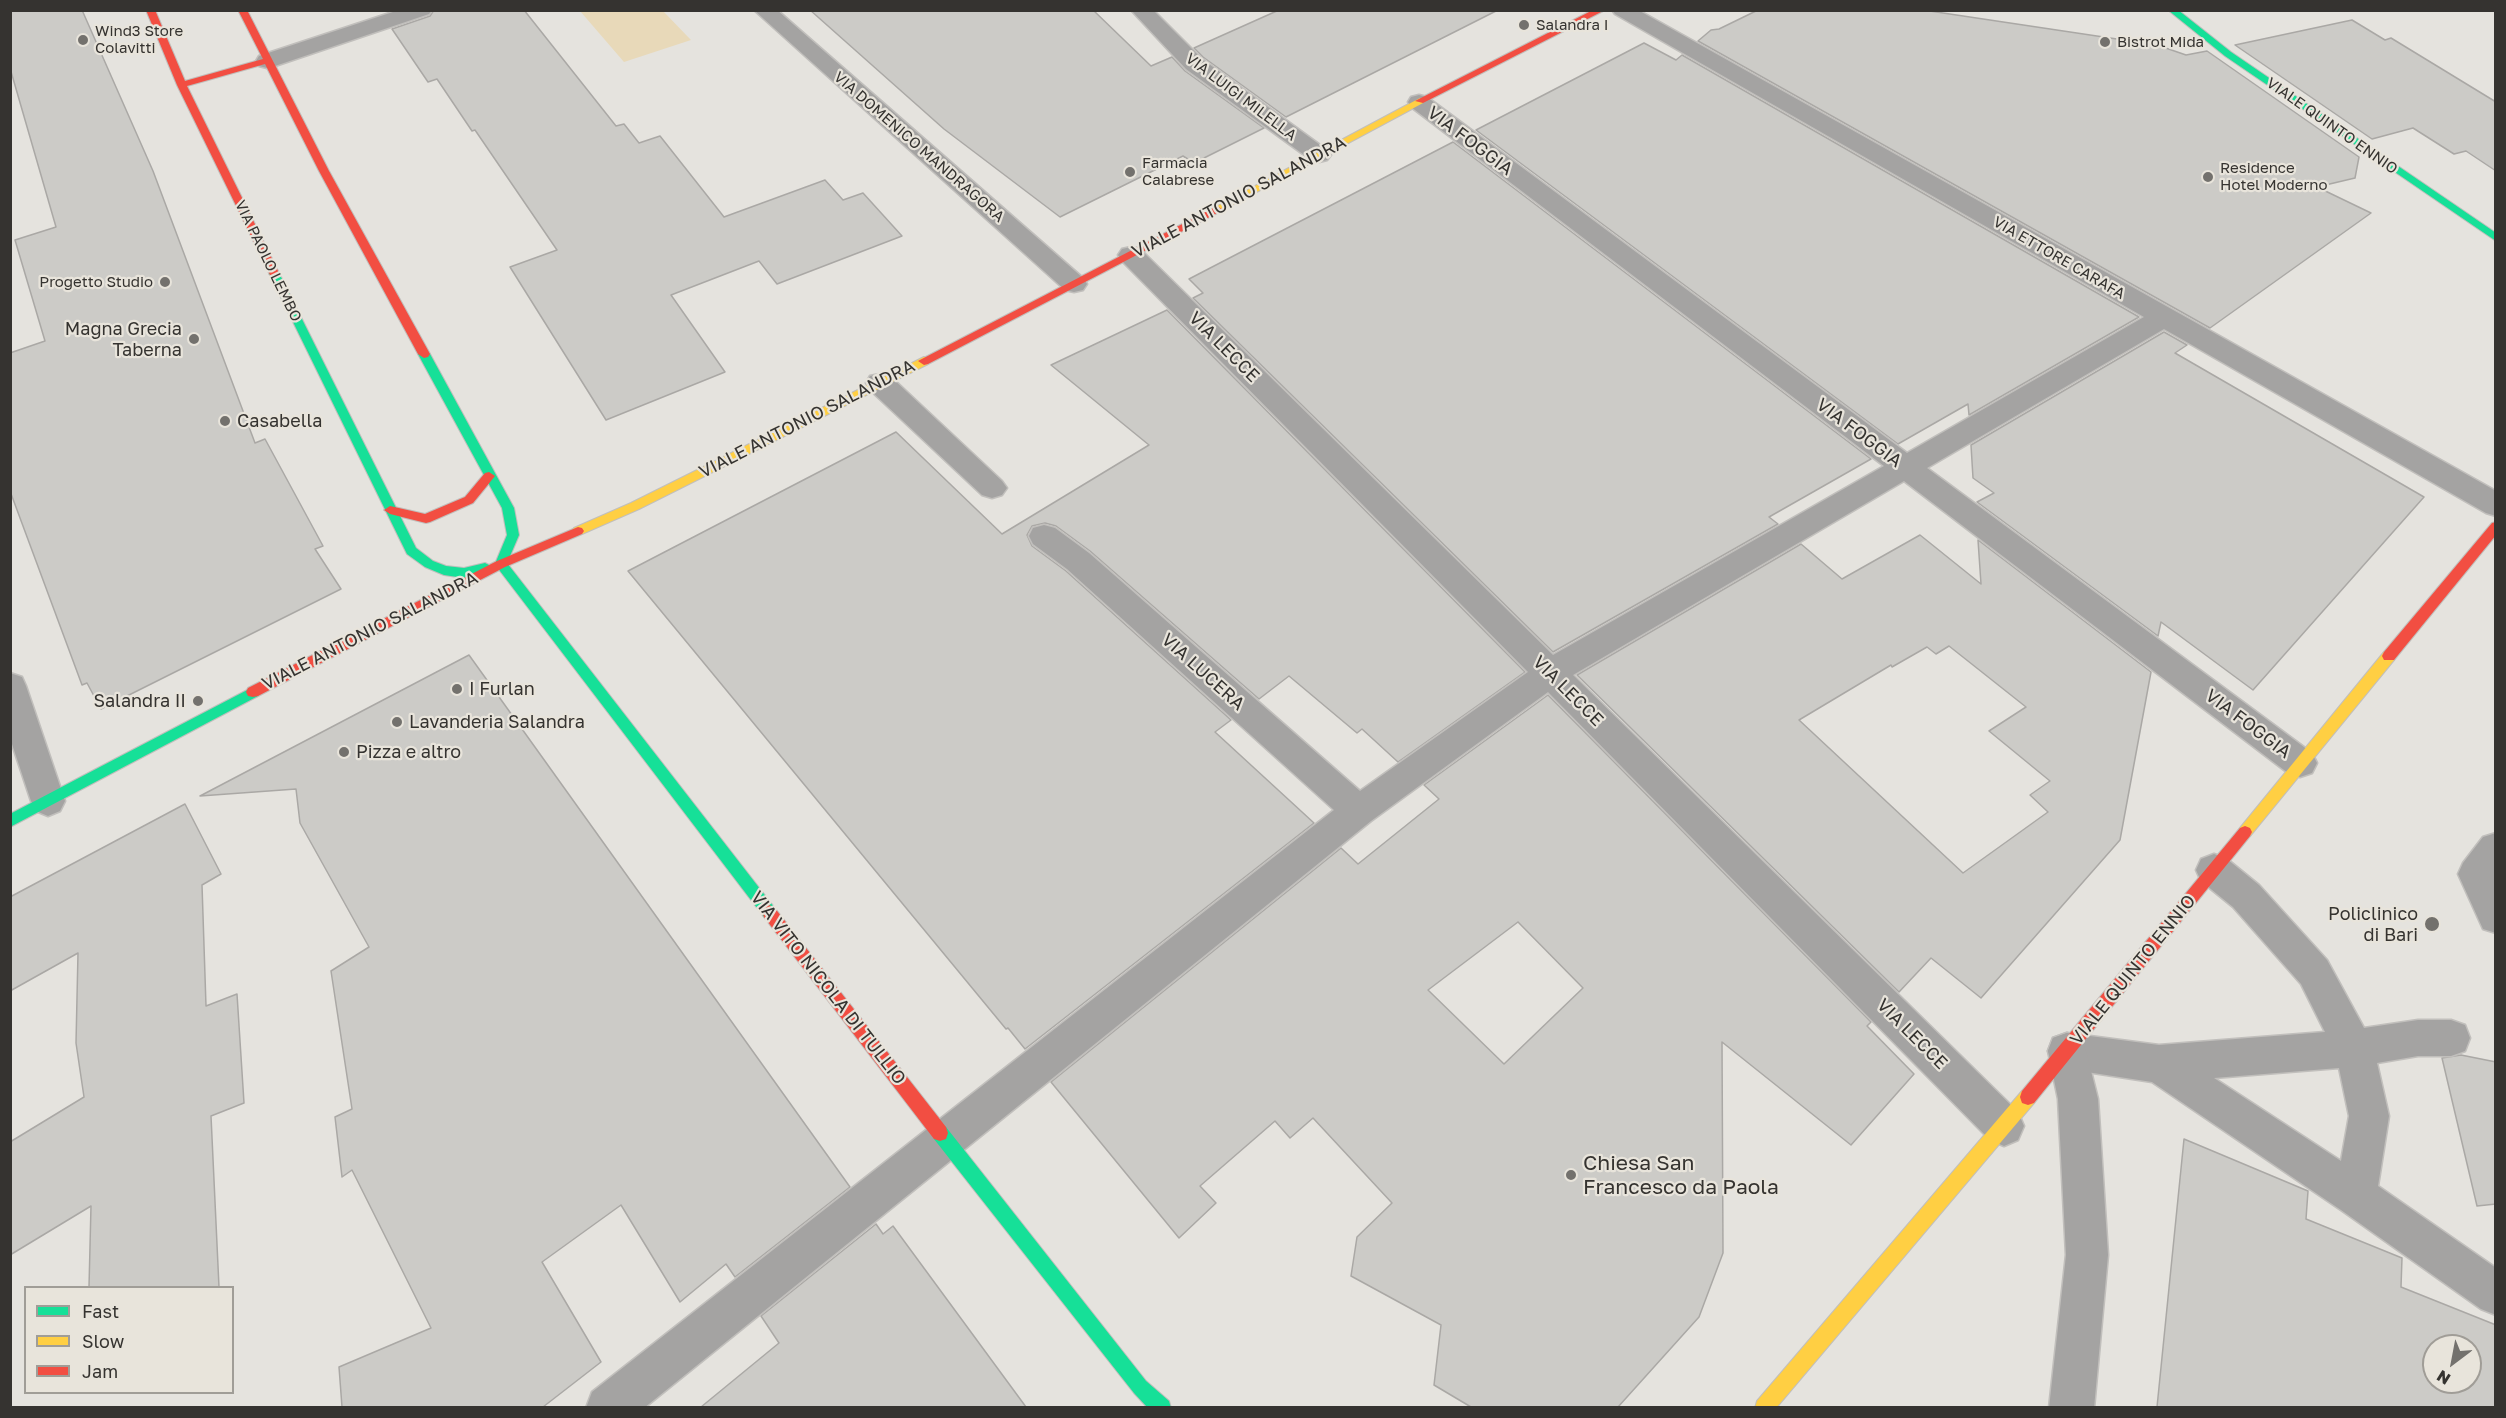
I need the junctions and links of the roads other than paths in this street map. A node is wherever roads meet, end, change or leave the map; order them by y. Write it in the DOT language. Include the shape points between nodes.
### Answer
graph roads {
  1 [pos="150,10"];
  2 [pos="242,10"];
  3 [pos="422,10"];
  4 [pos="764,10"];
  5 [pos="1141,10"];
  6 [pos="1601,10"];
  7 [pos="1622,10"];
  8 [pos="2172,10"];
  9 [pos="267,61"];
  10 [pos="182,85"];
  11 [pos="1419,102"];
  12 [pos="1319,155"];
  13 [pos="2496,238"];
  14 [pos="1131,255"];
  15 [pos="1074,284"];
  16 [pos="2164,317"];
  17 [pos="880,383"];
  18 [pos="1905,467"];
  19 [pos="489,476"];
  20 [pos="992,488"];
  21 [pos="2496,505"];
  22 [pos="390,510"];
  23 [pos="2496,526"];
  24 [pos="1044,537"];
  25 [pos="501,564"];
  26 [pos="1550,673"];
  27 [pos="10,686"];
  28 [pos="2300,763"];
  29 [pos="48,801"];
  30 [pos="1359,811"];
  31 [pos="10,821"];
  32 [pos="2496,848"];
  33 [pos="2214,870"];
  34 [pos="2496,917"];
  35 [pos="2451,1038"];
  36 [pos="2354,1048"];
  37 [pos="2067,1050"];
  38 [pos="2159,1064"];
  39 [pos="2004,1126"];
  40 [pos="945,1139"];
  41 [pos="2356,1195"];
  42 [pos="2496,1294"];
  43 [pos="608,1407"];
  44 [pos="1162,1407"];
  45 [pos="1764,1407"];
  46 [pos="2071,1407"];
  1 -- 10 [label="main road, VIA PAOLO LEMBO"];
  2 -- 9 [label="main road"];
  3 -- 9 [label="street"];
  4 -- 15 [label="street, VIA DOMENICO MANDRAGORA"];
  5 -- 12 [label="street, VIA LUIGI MILELLA" via="1194,64"];
  6 -- 11 [label="main road, VIALE ANTONIO SALANDRA"];
  7 -- 16 [label="street, VIA ETTORE CARAFA"];
  8 -- 13 [label="main road, VIALE QUINTO ENNIO" via="2228,54"];
  9 -- 10 [label="main road"];
  9 -- 19 [label="main road"];
  10 -- 22 [label="main road, VIA PAOLO LEMBO"];
  11 -- 12 [label="main road, VIALE ANTONIO SALANDRA"];
  11 -- 18 [label="street, VIA FOGGIA"];
  12 -- 14 [label="main road, VIALE ANTONIO SALANDRA"];
  14 -- 15 [label="main road, VIALE ANTONIO SALANDRA"];
  14 -- 26 [label="street, VIA LECCE"];
  15 -- 17 [label="main road, VIALE ANTONIO SALANDRA"];
  16 -- 18 [label="street"];
  16 -- 21 [label="street, VIA ETTORE CARAFA"];
  17 -- 20 [label="street"];
  17 -- 25 [label="main road, VIALE ANTONIO SALANDRA" via="635,506"];
  18 -- 26 [label="street"];
  18 -- 28 [label="street, VIA FOGGIA"];
  19 -- 22 [label="main road" via="469,500 426,519"];
  19 -- 25 [label="main road" via="508,508 513,535"];
  22 -- 25 [label="main road, VIA PAOLO LEMBO" via="411,551 429,564 464,573"];
  23 -- 28 [label="main road, VIALE QUINTO ENNIO"];
  24 -- 30 [label="street, VIA LUCERA" via="1078,561"];
  25 -- 29 [label="main road, VIALE ANTONIO SALANDRA"];
  25 -- 40 [label="main road, VIA VITO NICOLA DI TULLIO"];
  26 -- 30 [label="street"];
  26 -- 39 [label="street, VIA LECCE"];
  27 -- 29 [label="street"];
  28 -- 33 [label="main road, VIALE QUINTO ENNIO"];
  29 -- 31 [label="main road, VIALE ANTONIO SALANDRA"];
  30 -- 40 [label="street"];
  32 -- 34 [label="street" via="2476,874"];
  33 -- 36 [label="street" via="2246,896 2314,972"];
  33 -- 37 [label="main road, VIALE QUINTO ENNIO"];
  35 -- 36 [label="street" via="2418,1038"];
  36 -- 38 [label="street"];
  36 -- 41 [label="street" via="2369,1116"];
  37 -- 38 [label="street"];
  37 -- 39 [label="main road, VIALE QUINTO ENNIO"];
  37 -- 46 [label="street" via="2078,1099 2087,1255"];
  38 -- 41 [label="street"];
  39 -- 45 [label="main road, VIALE QUINTO ENNIO"];
  40 -- 43 [label="street"];
  40 -- 44 [label="main road, VIA VITO NICOLA DI TULLIO" via="1140,1387"];
  41 -- 42 [label="street"];
}
